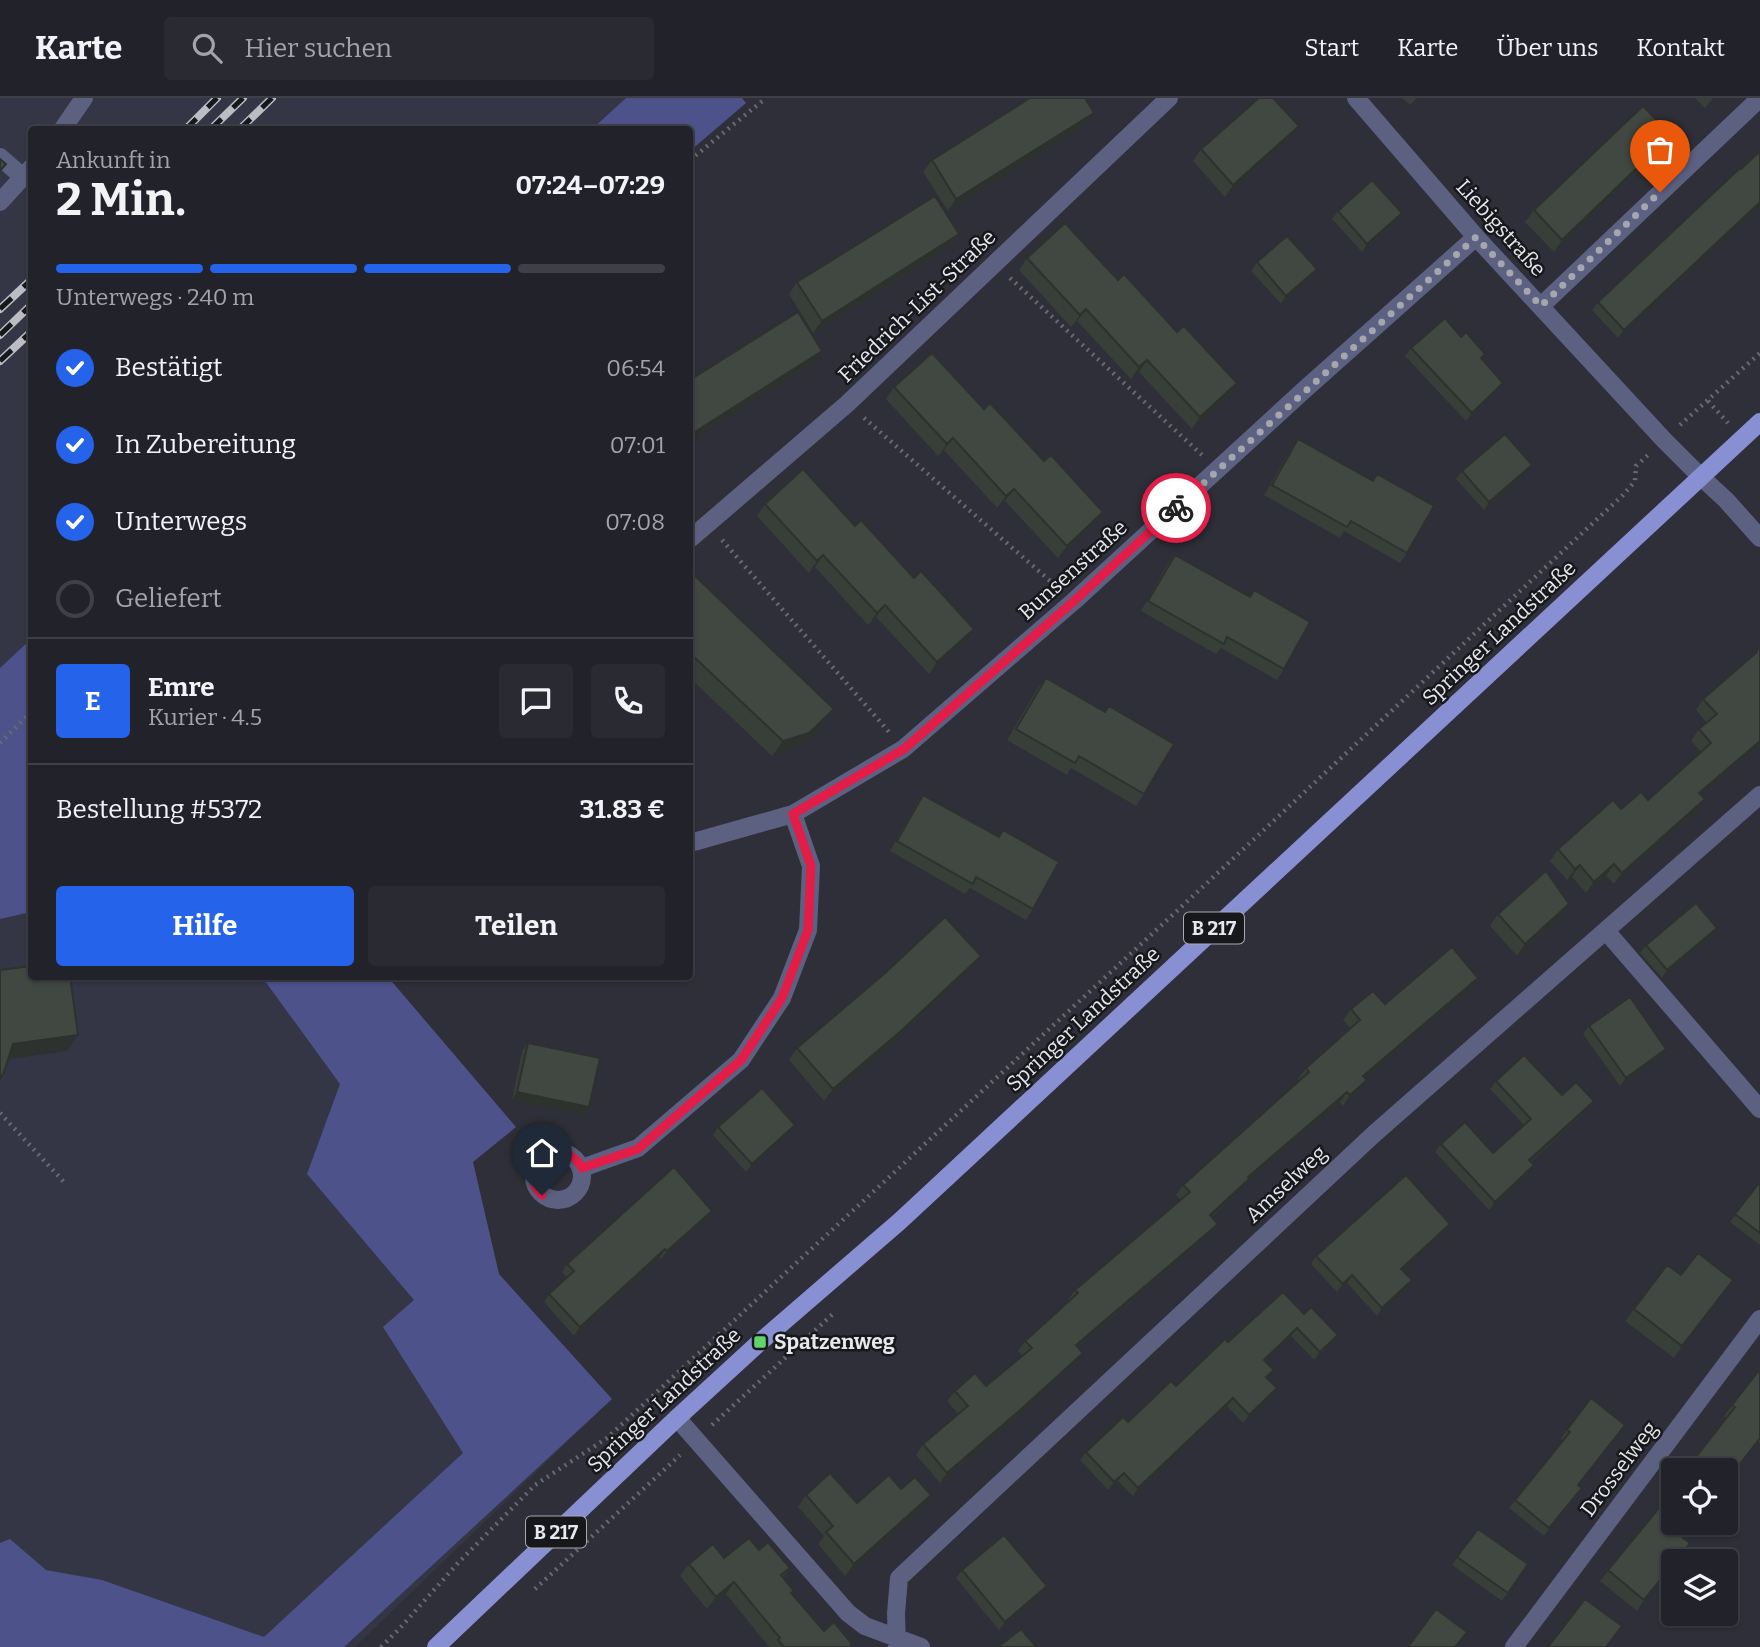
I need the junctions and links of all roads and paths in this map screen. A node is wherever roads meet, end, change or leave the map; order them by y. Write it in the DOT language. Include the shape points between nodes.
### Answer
graph roads {
  1 [pos="83,98"];
  2 [pos="766,98"];
  3 [pos="1169,98"];
  4 [pos="1356,98"];
  5 [pos="1760,98"];
  6 [pos="65,126"];
  7 [pos="0,158"];
  8 [pos="693,158"];
  9 [pos="27,172"];
  10 [pos="0,202"];
  11 [pos="1476,237"];
  12 [pos="994,264"];
  13 [pos="1541,306"];
  14 [pos="1760,353"];
  15 [pos="847,404"];
  16 [pos="1760,422"];
  17 [pos="1664,440"];
  18 [pos="1218,469"];
  19 [pos="1700,477"];
  20 [pos="708,524"];
  21 [pos="693,536"];
  22 [pos="1760,538"];
  23 [pos="1074,601"];
  24 [pos="28,715"];
  25 [pos="0,743"];
  26 [pos="904,749"];
  27 [pos="1760,795"];
  28 [pos="793,814"];
  29 [pos="693,842"];
  30 [pos="1606,931"];
  31 [pos="1760,1109"];
  32 [pos="0,1113"];
  33 [pos="582,1168"];
  34 [pos="64,1182"];
  35 [pos="1760,1319"];
  36 [pos="677,1418"];
  37 [pos="897,1642"];
  38 [pos="381,1647"];
  39 [pos="436,1647"];
  40 [pos="921,1647"];
  41 [pos="1514,1647"];
  1 -- 6 [label="street"];
  2 -- 8 [label="path"];
  3 -- 12 [label="street, Friedrich-List-Straße"];
  4 -- 11 [label="street, Liebigstraße"];
  5 -- 13 [label="street"];
  7 -- 9 [label="street"];
  9 -- 10 [label="street"];
  11 -- 13 [label="street, Liebigstraße"];
  11 -- 18 [label="street, Bunsenstraße"];
  12 -- 15 [label="street, Friedrich-List-Straße"];
  12 -- 18 [label="path"];
  13 -- 17 [label="street, Liebigstraße"];
  14 -- 17 [label="path"];
  15 -- 20 [label="street, Friedrich-List-Straße"];
  15 -- 23 [label="path"];
  16 -- 19 [label="main road, Springer Landstraße / B 217"];
  17 -- 19 [label="street, Liebigstraße"];
  17 -- 38 [label="path" via="1636,466 1634,481 1623,495 1193,896 607,1438 535,1485"];
  18 -- 23 [label="street, Bunsenstraße"];
  19 -- 22 [label="street, Liebigstraße"];
  19 -- 36 [label="main road, Springer Landstraße / B 217" via="910,1212"];
  20 -- 21 [label="street, Friedrich-List-Straße"];
  20 -- 26 [label="path"];
  23 -- 26 [label="street, Bunsenstraße"];
  24 -- 25 [label="path"];
  26 -- 28 [label="street, Bunsenstraße"];
  27 -- 30 [label="street, Amselweg"];
  28 -- 29 [label="street, Bunsenstraße"];
  28 -- 33 [label="street" via="811,866 808,930 782,998 741,1060 638,1149"];
  30 -- 31 [label="street"];
  30 -- 37 [label="street, Amselweg" via="1374,1134 899,1577"];
  32 -- 34 [label="path"];
  35 -- 41 [label="street, Drosselweg"];
  36 -- 37 [label="street" via="849,1613"];
  36 -- 39 [label="main road, Springer Landstraße / B 217"];
  37 -- 40 [label="street"];
}
